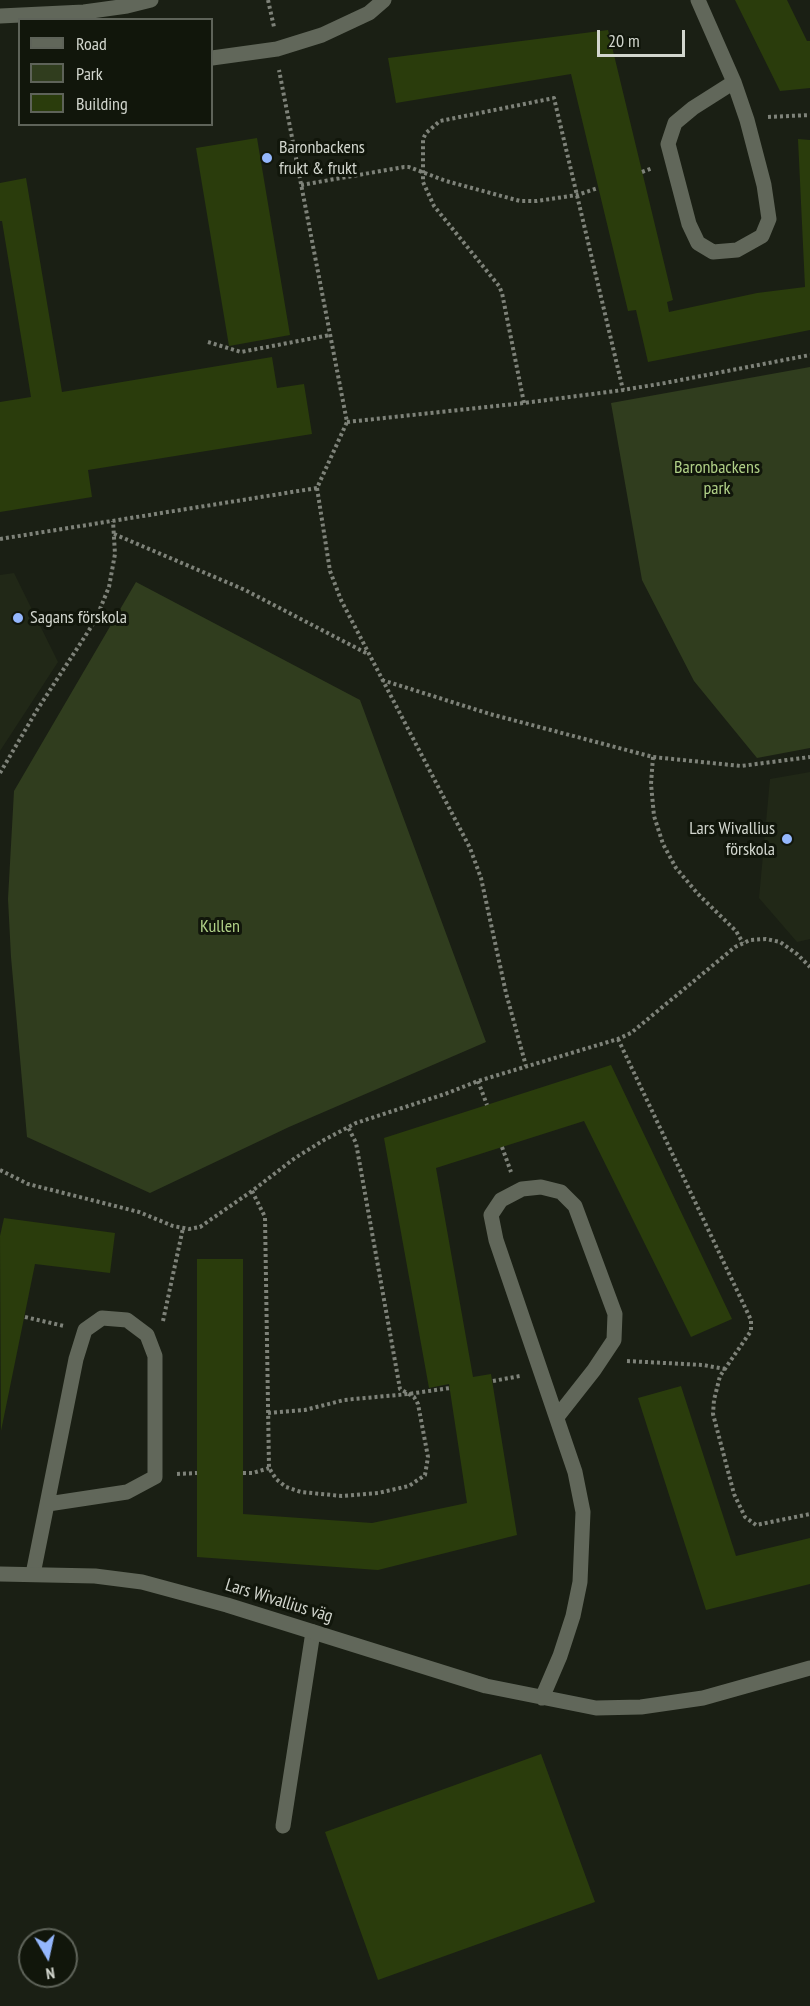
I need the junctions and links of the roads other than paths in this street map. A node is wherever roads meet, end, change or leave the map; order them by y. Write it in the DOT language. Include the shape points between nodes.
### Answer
graph roads {
  1 [pos="151,0"];
  2 [pos="384,0"];
  3 [pos="698,0"];
  4 [pos="0,16"];
  5 [pos="18,25"];
  6 [pos="213,58"];
  7 [pos="734,82"];
  8 [pos="557,1418"];
  9 [pos="48,1504"];
  10 [pos="0,1574"];
  11 [pos="33,1574"];
  12 [pos="313,1632"];
  13 [pos="810,1668"];
  14 [pos="542,1698"];
  15 [pos="283,1826"];
  1 -- 4 [label="street" via="84,12"];
  2 -- 6 [label="street" via="369,13 322,35 277,49"];
  3 -- 7 [label="street"];
  4 -- 5 [label="street"];
  7 -- 7 [label="street" via="764,185 769,219 762,236 737,250 713,252 698,243 689,224 668,144 675,123"];
  8 -- 8 [label="street" via="491,1215 501,1200 522,1189 540,1186 561,1192 575,1206 615,1314 614,1340"];
  8 -- 14 [label="street" via="583,1512 582,1548 573,1616"];
  9 -- 9 [label="street" via="85,1330 102,1318 128,1320 147,1335 155,1356 155,1477 127,1492"];
  9 -- 11 [label="street"];
  10 -- 11 [label="street, Lars Wivallius väg"];
  11 -- 12 [label="street, Lars Wivallius väg" via="142,1582"];
  12 -- 14 [label="street, Lars Wivallius väg" via="486,1686"];
  12 -- 15 [label="street"];
  13 -- 14 [label="street, Lars Wivallius väg" via="703,1698 641,1707 596,1708"];
}
